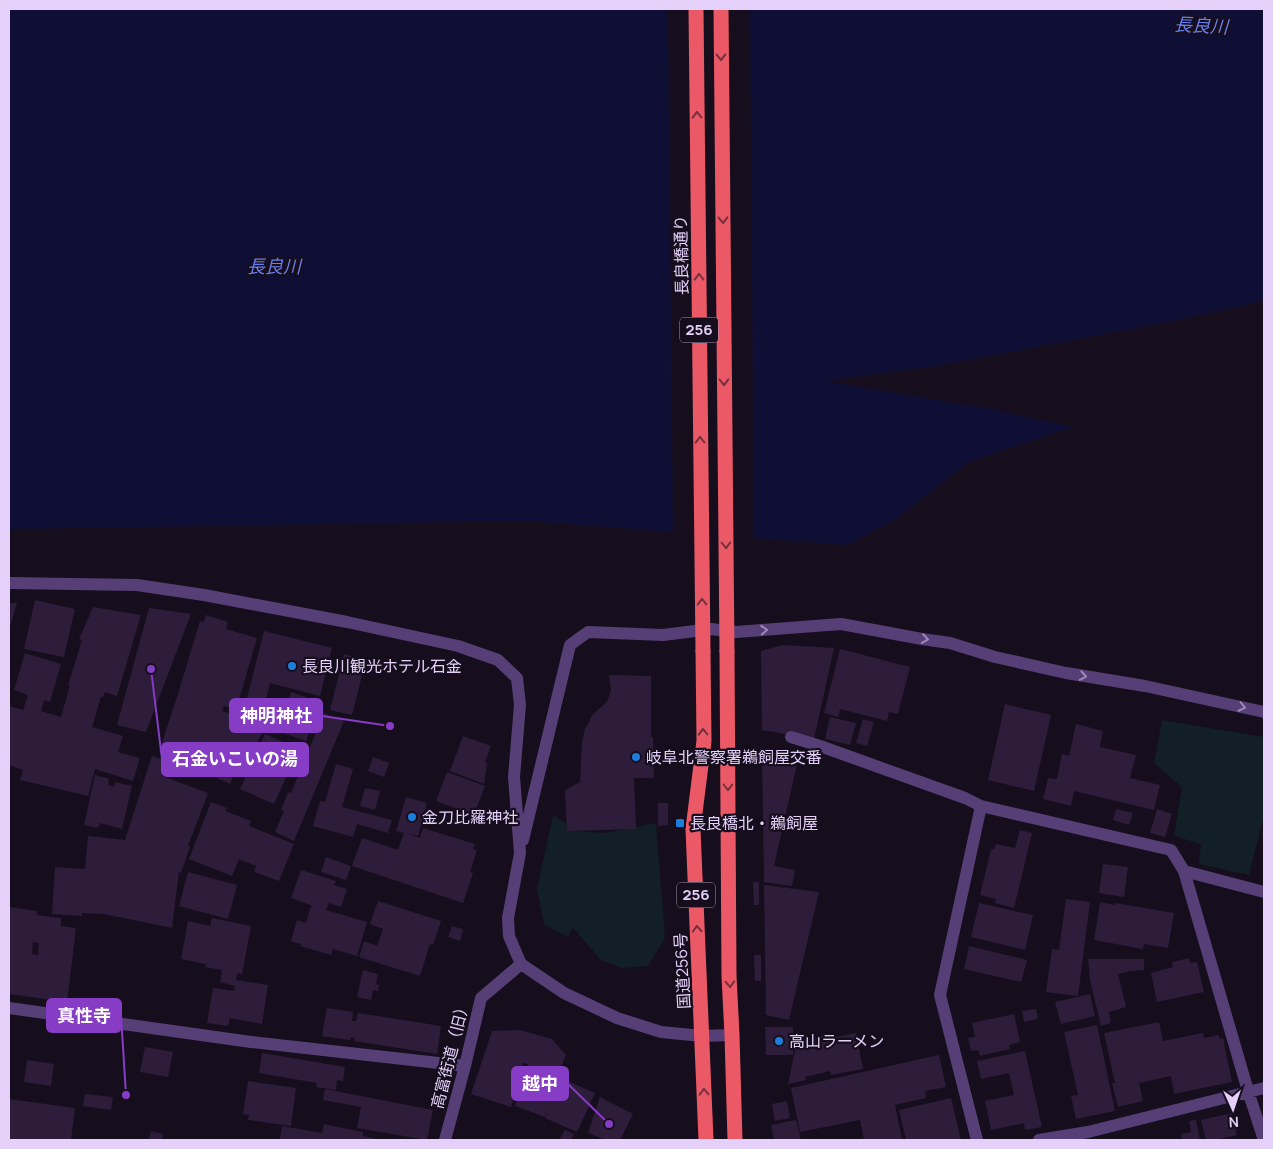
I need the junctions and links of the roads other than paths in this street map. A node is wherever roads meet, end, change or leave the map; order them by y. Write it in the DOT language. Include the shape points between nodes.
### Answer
graph roads {
  1 [pos="696,9"];
  2 [pos="721,9"];
  3 [pos="9,583"];
  4 [pos="702,651"];
  5 [pos="1264,712"];
  6 [pos="791,737"];
  7 [pos="981,806"];
  8 [pos="520,852"];
  9 [pos="1184,872"];
  10 [pos="1264,892"];
  11 [pos="521,964"];
  12 [pos="9,1008"];
  13 [pos="732,1034"];
  14 [pos="702,1036"];
  15 [pos="465,1066"];
  16 [pos="1264,1088"];
  17 [pos="1248,1091"];
  18 [pos="445,1140"];
  19 [pos="706,1140"];
  20 [pos="735,1140"];
  21 [pos="977,1140"];
  22 [pos="1039,1140"];
  23 [pos="1264,1140"];
  4 -- 1 [label="highway, 長良橋通り / 256, one-way, bridge"];
  2 -- 13 [label="highway, 256, one-way, bridge"];
  3 -- 8 [label="street" via="137,585 204,595 458,646 498,660 517,678 520,705 514,777"];
  14 -- 4 [label="highway, 国道256号 / 256, one-way" via="693,829 704,742"];
  8 -- 5 [label="street, one-way" via="570,644 588,632 663,635 710,629 736,632 841,624 950,643 994,657 1066,673 1145,686"];
  6 -- 7 [label="street"];
  7 -- 9 [label="street" via="1172,850"];
  7 -- 21 [label="street" via="940,995"];
  8 -- 11 [label="street" via="508,918 509,936"];
  9 -- 10 [label="street"];
  9 -- 17 [label="street"];
  11 -- 14 [label="street" via="564,993 617,1018 661,1032"];
  11 -- 15 [label="street, 高富街道（旧）" via="480,998"];
  12 -- 15 [label="street" via="251,1042"];
  13 -- 14 [label="street"];
  13 -- 20 [label="highway, 256"];
  19 -- 14 [label="highway, 国道256号 / 256, one-way"];
  15 -- 18 [label="street, 高富街道（旧）"];
  16 -- 17 [label="street"];
  17 -- 22 [label="street" via="1088,1132"];
  17 -- 23 [label="street"];
}
